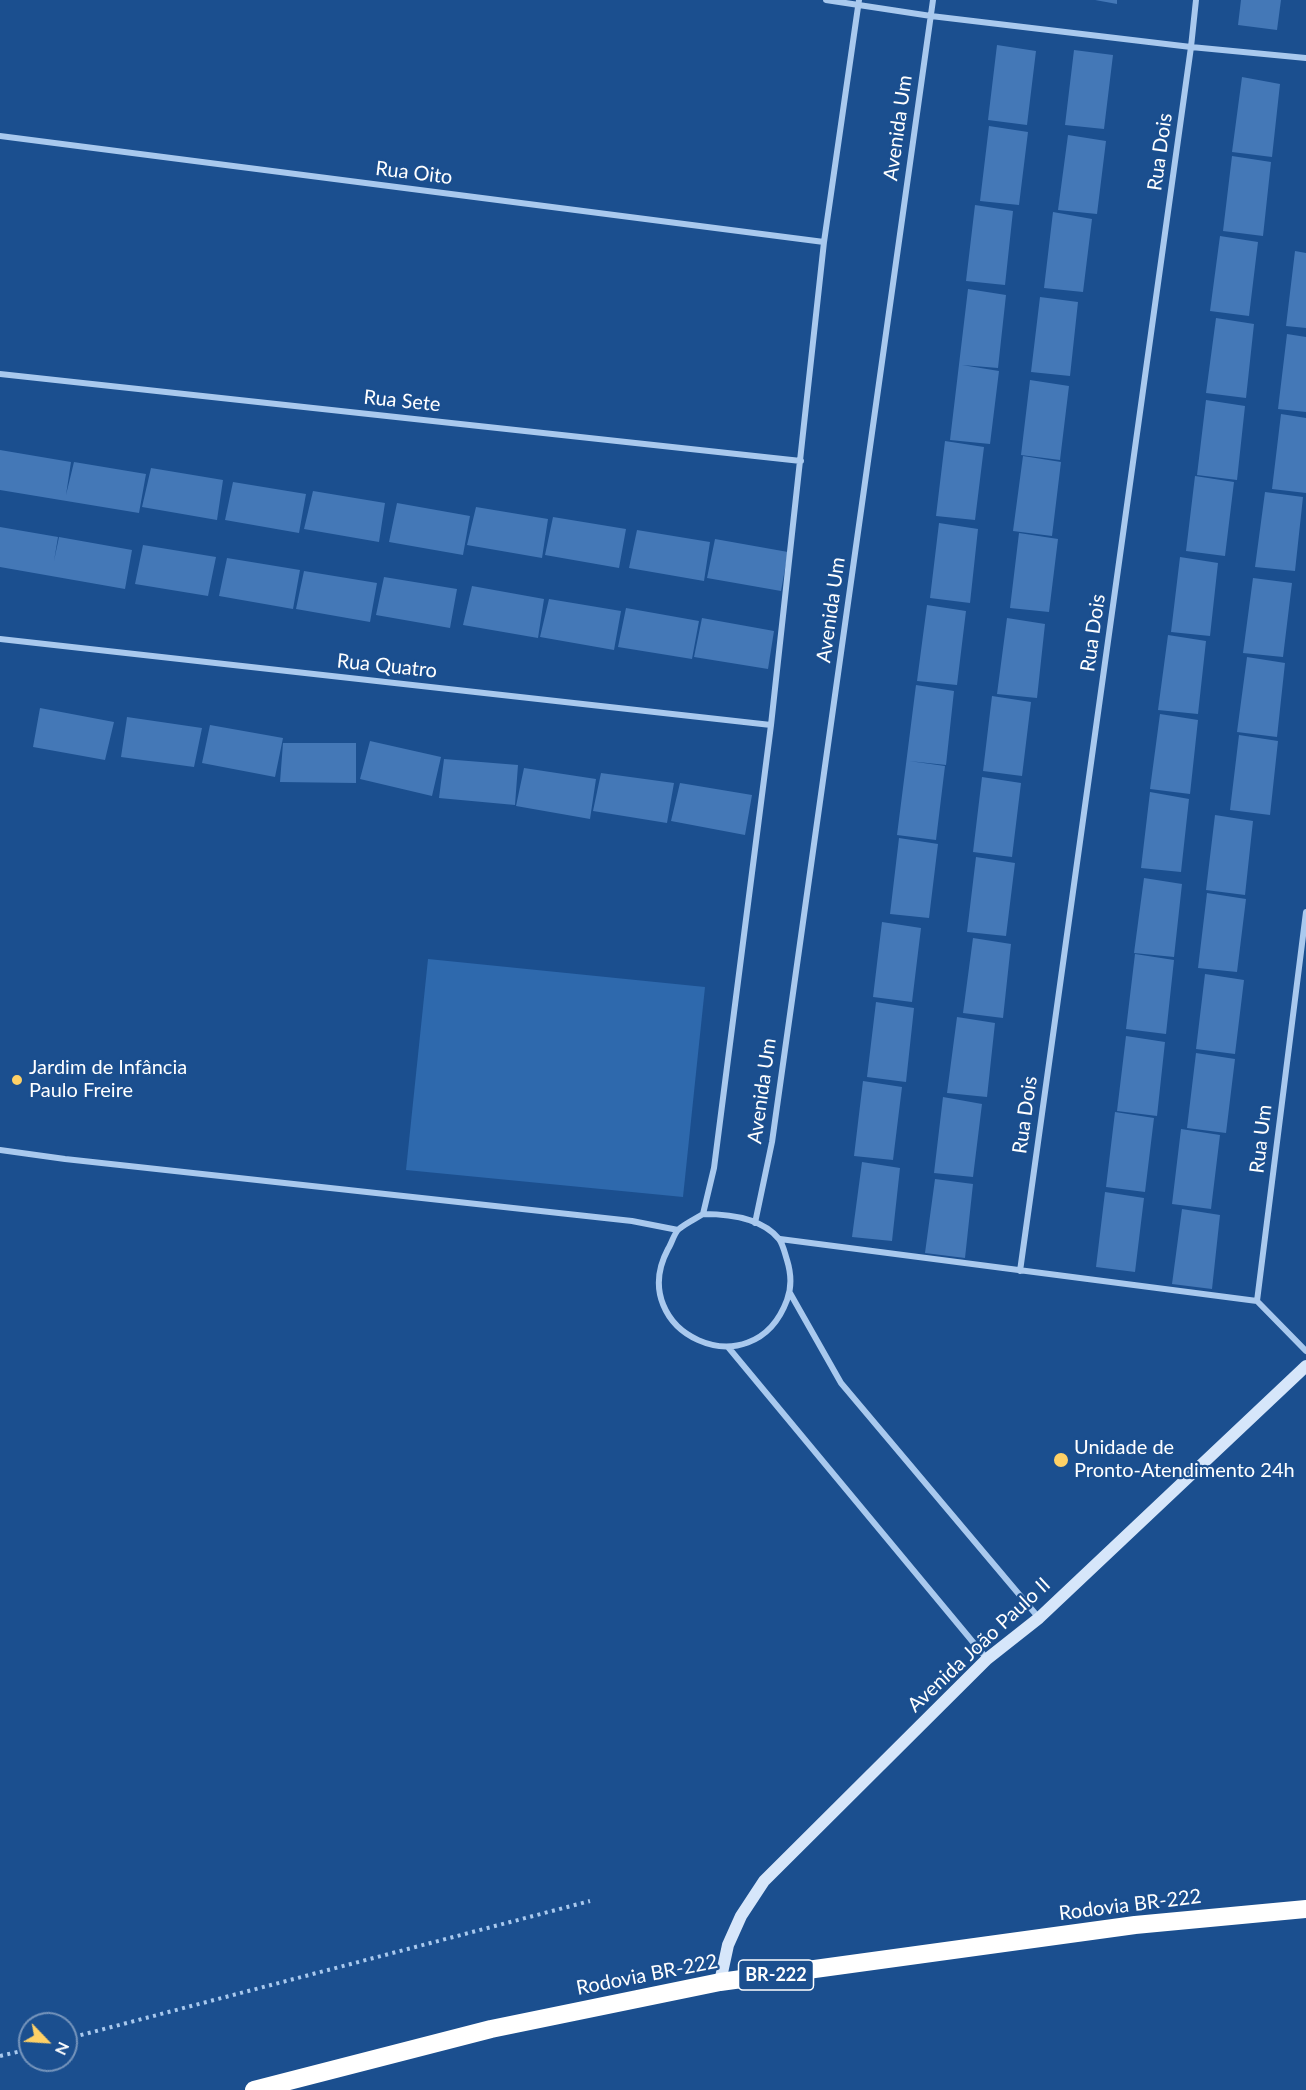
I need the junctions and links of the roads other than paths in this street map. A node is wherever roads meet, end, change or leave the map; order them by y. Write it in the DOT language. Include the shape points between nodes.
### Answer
graph roads {
  1 [pos="826,0"];
  2 [pos="933,0"];
  3 [pos="1196,0"];
  4 [pos="859,3"];
  5 [pos="931,16"];
  6 [pos="1191,47"];
  7 [pos="1306,58"];
  8 [pos="0,136"];
  9 [pos="824,242"];
  10 [pos="0,374"];
  11 [pos="801,461"];
  12 [pos="0,639"];
  13 [pos="771,725"];
  14 [pos="1306,912"];
  15 [pos="0,1150"];
  16 [pos="703,1214"];
  17 [pos="755,1223"];
  18 [pos="678,1230"];
  19 [pos="780,1239"];
  20 [pos="1020,1271"];
  21 [pos="790,1293"];
  22 [pos="1257,1301"];
  23 [pos="728,1347"];
  24 [pos="1306,1351"];
  25 [pos="1306,1366"];
  26 [pos="1039,1618"];
  27 [pos="987,1659"];
  28 [pos="1306,1909"];
  29 [pos="720,1982"];
  30 [pos="254,2090"];
  1 -- 4 [label="street"];
  2 -- 5 [label="street, Avenida Um"];
  3 -- 6 [label="street, Rua Dois"];
  4 -- 5 [label="street"];
  4 -- 9 [label="street, Avenida Um"];
  5 -- 6 [label="street"];
  5 -- 17 [label="street, Avenida Um" via="772,1142"];
  6 -- 7 [label="street"];
  6 -- 20 [label="street, Rua Dois"];
  8 -- 9 [label="street, Rua Oito"];
  9 -- 11 [label="street, Avenida Um"];
  10 -- 11 [label="street, Rua Sete"];
  11 -- 13 [label="street, Avenida Um"];
  12 -- 13 [label="street, Rua Quatro"];
  13 -- 16 [label="street, Avenida Um" via="714,1168"];
  14 -- 22 [label="street, Rua Um"];
  15 -- 18 [label="street" via="632,1221"];
  16 -- 17 [label="street" via="729,1214"];
  16 -- 18 [label="street"];
  17 -- 19 [label="street"];
  18 -- 23 [label="street" via="662,1260 659,1282 663,1302 673,1321 688,1336 707,1345"];
  19 -- 20 [label="street"];
  19 -- 21 [label="street" via="790,1271"];
  20 -- 22 [label="street"];
  21 -- 23 [label="street" via="782,1314 768,1331 749,1342"];
  21 -- 26 [label="street" via="841,1383"];
  22 -- 24 [label="street"];
  23 -- 27 [label="street"];
  25 -- 26 [label="street, Avenida João Paulo II"];
  26 -- 27 [label="street, Avenida João Paulo II"];
  27 -- 29 [label="street, Avenida João Paulo II" via="764,1881 728,1945"];
  28 -- 29 [label="highway, Rodovia BR-222 / BR-222" via="1135,1925"];
  29 -- 30 [label="highway, Rodovia BR-222 / BR-222" via="491,2029"];
}
